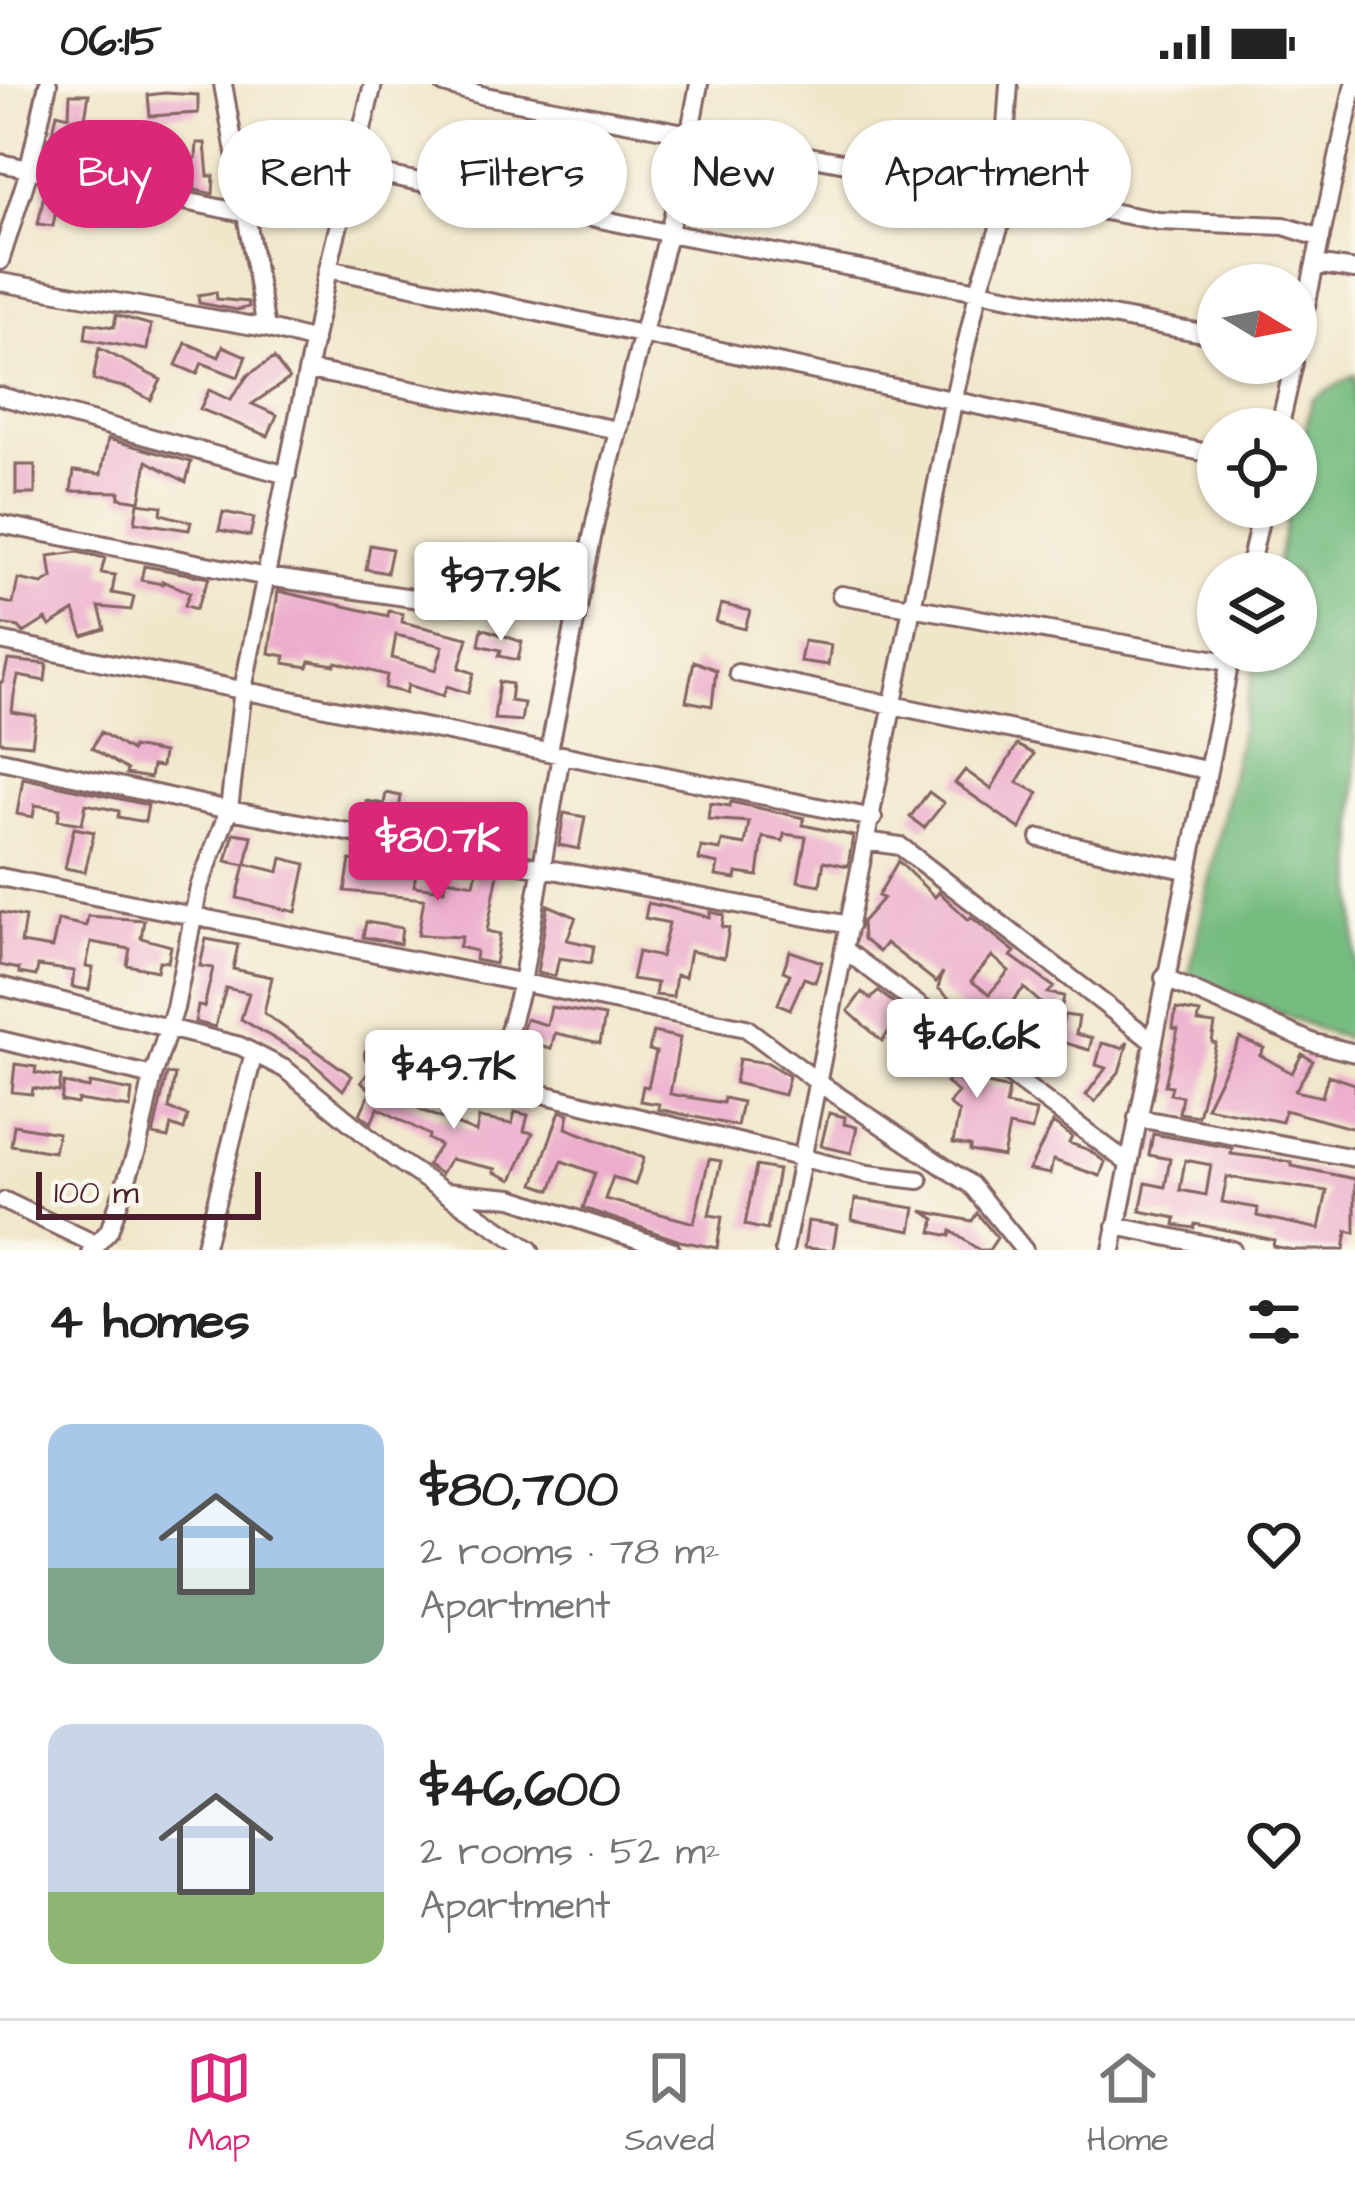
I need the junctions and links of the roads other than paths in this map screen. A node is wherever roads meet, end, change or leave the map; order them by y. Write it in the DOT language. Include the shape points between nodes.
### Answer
graph roads {
  1 [pos="48,84"];
  2 [pos="223,84"];
  3 [pos="373,84"];
  4 [pos="444,84"];
  5 [pos="699,84"];
  6 [pos="1009,84"];
  7 [pos="1354,84"];
  8 [pos="230,120"];
  9 [pos="364,120"];
  10 [pos="692,120"];
  11 [pos="1007,120"];
  12 [pos="651,126"];
  13 [pos="0,163"];
  14 [pos="28,169"];
  15 [pos="393,176"];
  16 [pos="218,208"];
  17 [pos="1131,216"];
  18 [pos="250,228"];
  19 [pos="338,228"];
  20 [pos="669,228"];
  21 [pos="999,228"];
  22 [pos="668,232"];
  23 [pos="1321,238"];
  24 [pos="0,261"];
  25 [pos="1315,264"];
  26 [pos="1317,264"];
  27 [pos="328,268"];
  28 [pos="1355,270"];
  29 [pos="0,282"];
  30 [pos="980,289"];
  31 [pos="266,328"];
  32 [pos="643,332"];
  33 [pos="1197,332"];
  34 [pos="314,341"];
  35 [pos="308,370"];
  36 [pos="0,395"];
  37 [pos="953,402"];
  38 [pos="618,430"];
  39 [pos="1197,451"];
  40 [pos="287,475"];
  41 [pos="0,524"];
  42 [pos="267,577"];
  43 [pos="841,595"];
  44 [pos="461,605"];
  45 [pos="914,607"];
  46 [pos="0,641"];
  47 [pos="1197,652"];
  48 [pos="1228,672"];
  49 [pos="738,673"];
  50 [pos="243,689"];
  51 [pos="895,704"];
  52 [pos="555,753"];
  53 [pos="0,760"];
  54 [pos="1206,770"];
  55 [pos="230,811"];
  56 [pos="872,818"];
  57 [pos="1040,838"];
  58 [pos="866,841"];
  59 [pos="544,866"];
  60 [pos="1185,870"];
  61 [pos="0,877"];
  62 [pos="193,915"];
  63 [pos="850,925"];
  64 [pos="845,950"];
  65 [pos="1164,978"];
  66 [pos="522,983"];
  67 [pos="0,986"];
  68 [pos="167,1027"];
  69 [pos="0,1040"];
  70 [pos="1151,1040"];
  71 [pos="254,1053"];
  72 [pos="1355,1053"];
  73 [pos="374,1055"];
  74 [pos="153,1076"];
  75 [pos="497,1083"];
  76 [pos="819,1083"];
  77 [pos="1137,1118"];
  78 [pos="805,1157"];
  79 [pos="1355,1158"];
  80 [pos="1128,1163"];
  81 [pos="919,1180"];
  82 [pos="444,1192"];
  83 [pos="5,1201"];
  84 [pos="1116,1226"];
  85 [pos="631,1245"];
  86 [pos="94,1247"];
  87 [pos="204,1250"];
  88 [pos="530,1250"];
  89 [pos="671,1250"];
  90 [pos="784,1250"];
  91 [pos="1024,1250"];
  92 [pos="1112,1250"];
  93 [pos="1232,1250"];
  1 -- 14 [label="street"];
  2 -- 8 [label="street"];
  3 -- 9 [label="street"];
  4 -- 12 [label="street"];
  5 -- 10 [label="street"];
  6 -- 11 [label="street"];
  7 -- 23 [label="street"];
  13 -- 14 [label="street"];
  14 -- 16 [label="street"];
  14 -- 24 [label="street"];
  15 -- 22 [label="street"];
  17 -- 23 [label="street" via="1284,226"];
  18 -- 31 [label="street"];
  19 -- 27 [label="street"];
  20 -- 22 [label="street"];
  21 -- 30 [label="street"];
  22 -- 30 [label="street"];
  22 -- 32 [label="street"];
  23 -- 25 [label="street"];
  26 -- 28 [label="street"];
  27 -- 32 [label="street"];
  27 -- 34 [label="street"];
  29 -- 31 [label="street"];
  30 -- 33 [label="street"];
  30 -- 37 [label="street"];
  31 -- 34 [label="street"];
  32 -- 37 [label="street"];
  32 -- 38 [label="street"];
  34 -- 35 [label="street"];
  35 -- 38 [label="street"];
  35 -- 40 [label="street"];
  36 -- 40 [label="street"];
  37 -- 39 [label="street"];
  37 -- 45 [label="street"];
  38 -- 52 [label="street"];
  40 -- 42 [label="street"];
  41 -- 42 [label="street"];
  42 -- 44 [label="street"];
  42 -- 50 [label="street"];
  43 -- 45 [label="street"];
  45 -- 47 [label="street"];
  45 -- 51 [label="street"];
  46 -- 50 [label="street"];
  48 -- 54 [label="street"];
  49 -- 51 [label="street"];
  50 -- 52 [label="street"];
  50 -- 55 [label="street"];
  51 -- 54 [label="street"];
  51 -- 56 [label="street"];
  52 -- 56 [label="street"];
  52 -- 59 [label="street"];
  53 -- 55 [label="street"];
  54 -- 60 [label="street"];
  55 -- 59 [label="street"];
  55 -- 62 [label="street"];
  56 -- 58 [label="street"];
  57 -- 60 [label="street"];
  58 -- 63 [label="street"];
  58 -- 70 [label="street" via="900,846"];
  59 -- 63 [label="street"];
  59 -- 66 [label="street"];
  60 -- 65 [label="street"];
  61 -- 62 [label="street"];
  62 -- 66 [label="street"];
  62 -- 68 [label="street"];
  63 -- 64 [label="street"];
  64 -- 76 [label="street"];
  64 -- 80 [label="street"];
  65 -- 70 [label="street"];
  65 -- 72 [label="street"];
  66 -- 75 [label="street"];
  66 -- 76 [label="street" via="746,1028"];
  67 -- 68 [label="street"];
  68 -- 71 [label="street"];
  68 -- 74 [label="street"];
  69 -- 74 [label="street"];
  70 -- 77 [label="street"];
  71 -- 82 [label="street"];
  71 -- 87 [label="street"];
  73 -- 75 [label="street" via="480,1102"];
  74 -- 86 [label="street" via="118,1206"];
  75 -- 78 [label="street"];
  76 -- 78 [label="street"];
  76 -- 91 [label="street" via="971,1185"];
  77 -- 79 [label="street"];
  77 -- 80 [label="street"];
  78 -- 81 [label="street"];
  78 -- 90 [label="street"];
  80 -- 84 [label="street"];
  82 -- 85 [label="street" via="512,1198"];
  82 -- 88 [label="street"];
  83 -- 86 [label="street"];
  84 -- 92 [label="street"];
  84 -- 93 [label="street"];
  85 -- 89 [label="street"];
}
